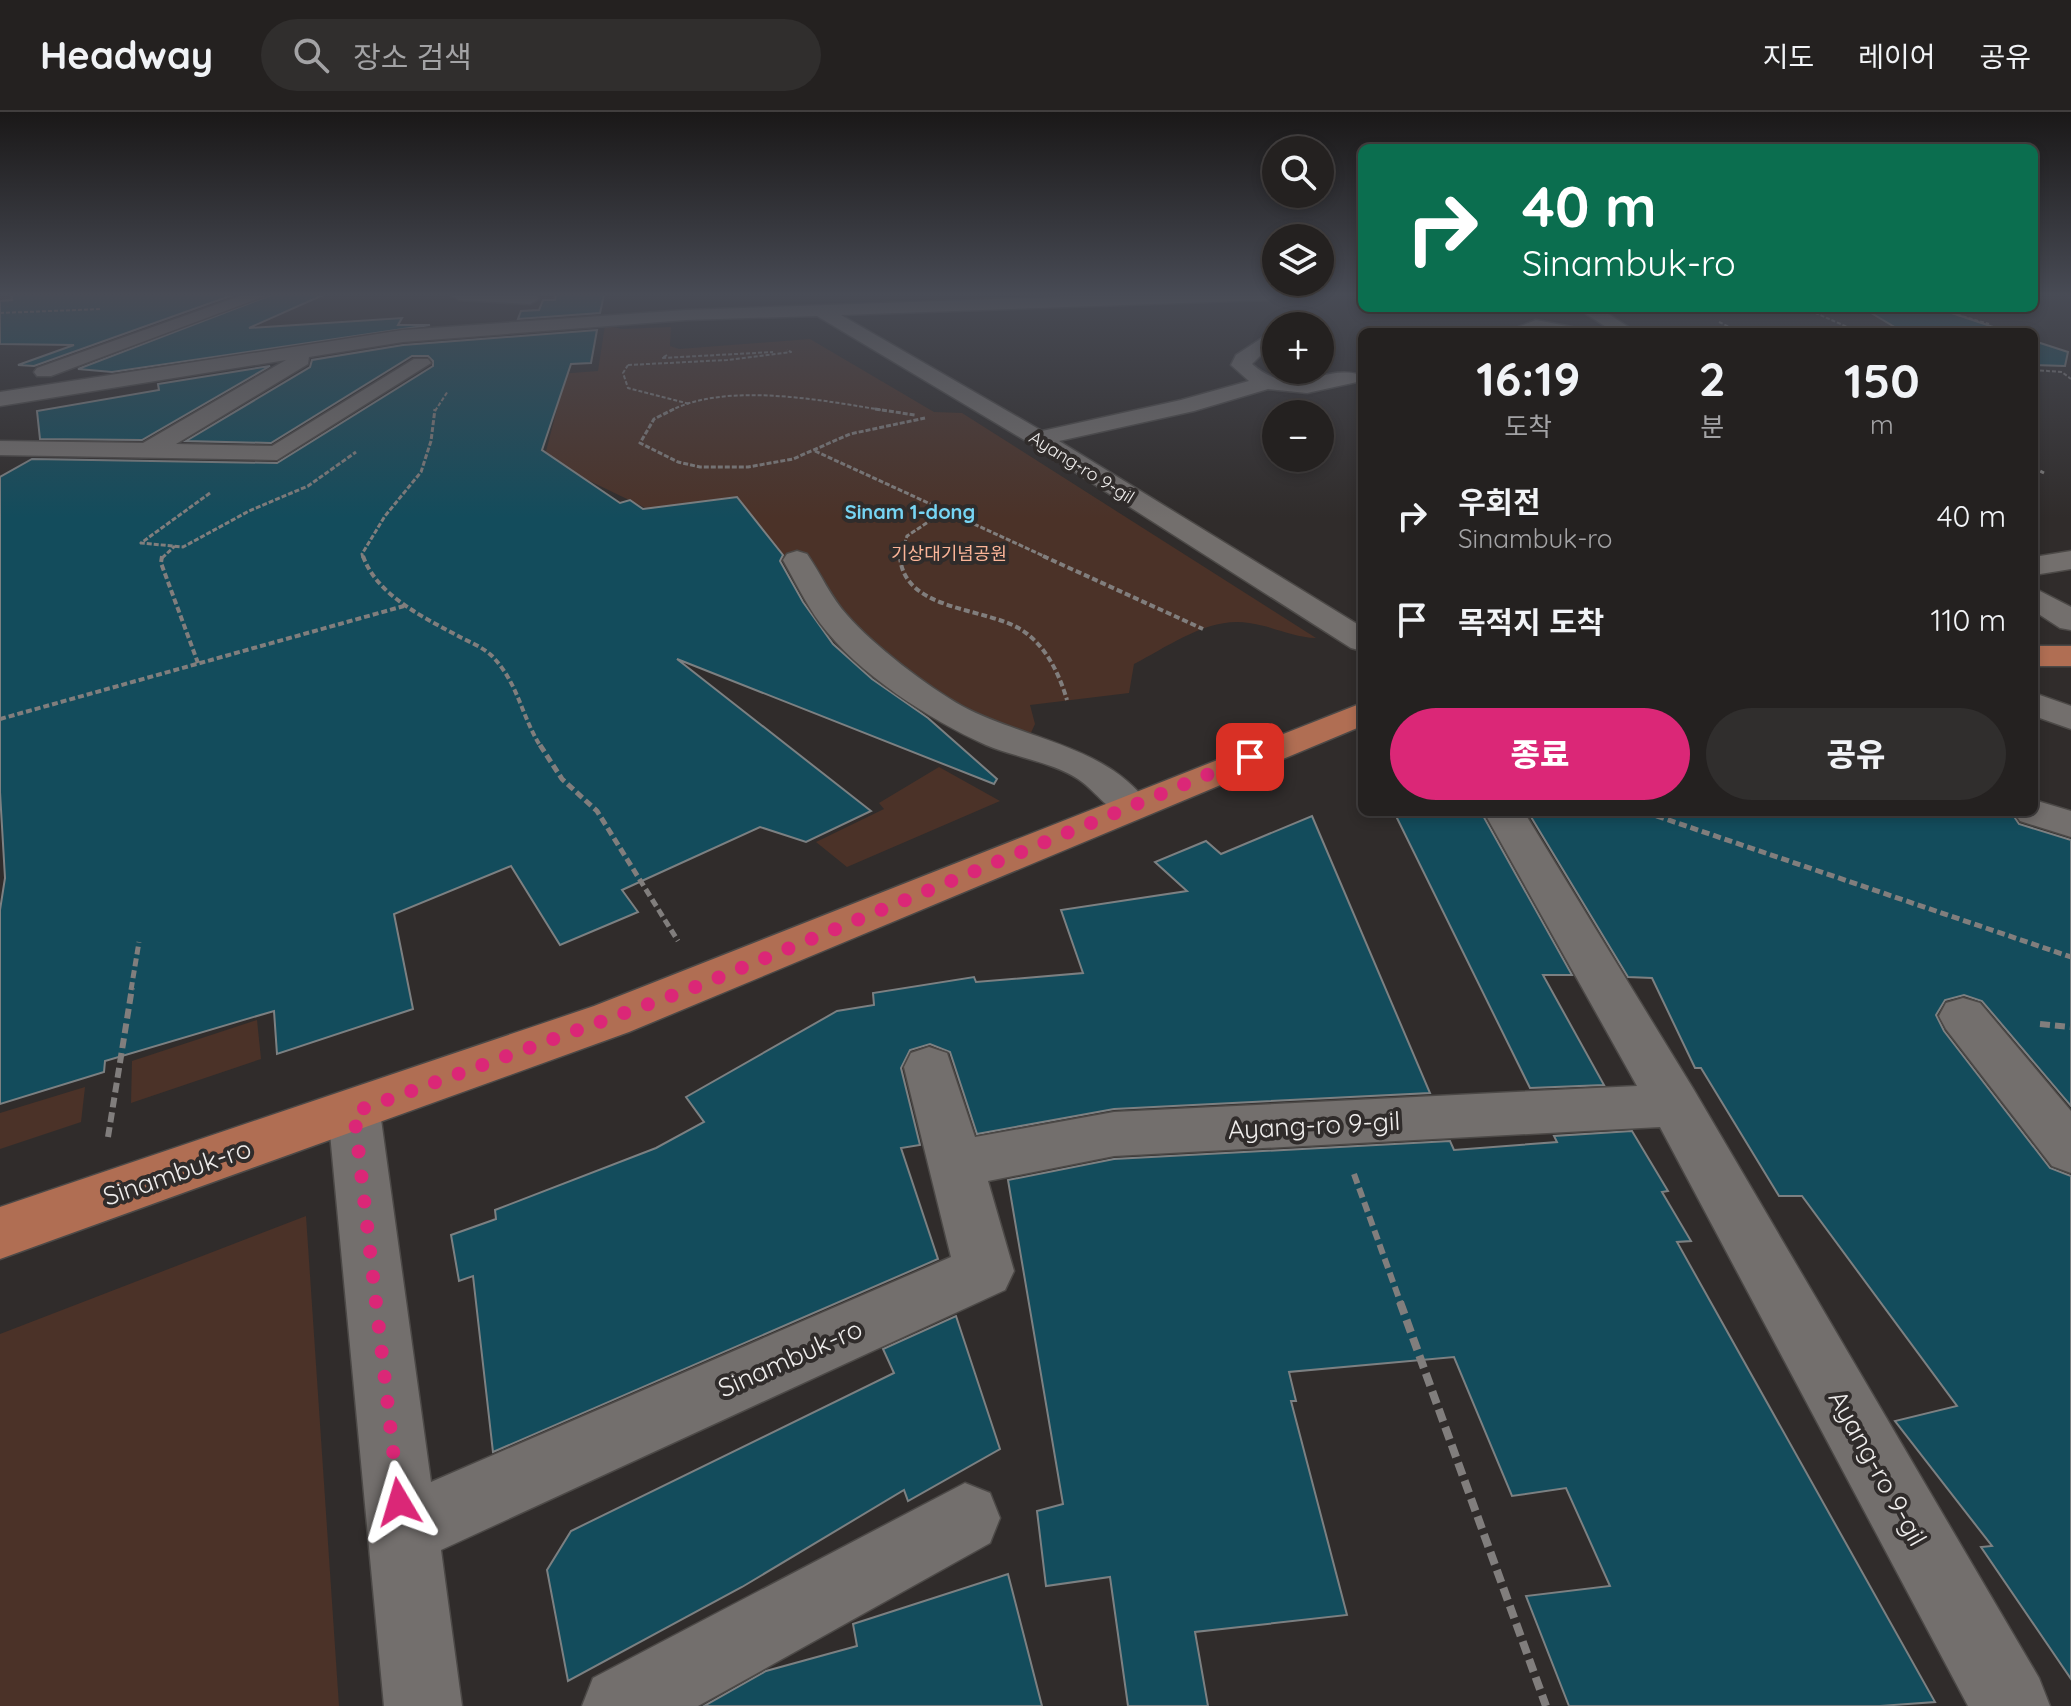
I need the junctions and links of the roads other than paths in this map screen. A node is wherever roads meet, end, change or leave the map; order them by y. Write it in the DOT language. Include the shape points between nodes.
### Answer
graph roads {
  1 [pos="50,369"];
  2 [pos="195,369"];
  3 [pos="276,369"];
  4 [pos="411,369"];
  5 [pos="920,369"];
  6 [pos="1245,369"];
  7 [pos="1337,369"];
  8 [pos="137,377"];
  9 [pos="1262,379"];
  10 [pos="1262,384"];
  11 [pos="1283,384"];
  12 [pos="1356,384"];
  13 [pos="0,387"];
  14 [pos="0,399"];
  15 [pos="99,407"];
  16 [pos="61,428"];
  17 [pos="1039,439"];
  18 [pos="11,448"];
  19 [pos="147,451"];
  20 [pos="797,560"];
  21 [pos="2071,560"];
  22 [pos="2038,565"];
  23 [pos="2038,600"];
  24 [pos="2071,621"];
  25 [pos="1358,638"];
  26 [pos="2038,656"];
  27 [pos="2071,656"];
  28 [pos="2038,706"];
  29 [pos="1358,716"];
  30 [pos="2071,718"];
  31 [pos="1129,805"];
  32 [pos="2038,813"];
  33 [pos="1506,816"];
  34 [pos="2071,825"];
  35 [pos="1963,1016"];
  36 [pos="929,1067"];
  37 [pos="1675,1105"];
  38 [pos="354,1112"];
  39 [pos="2071,1150"];
  40 [pos="956,1164"];
  41 [pos="0,1233"];
  42 [pos="965,1518"];
  43 [pos="402,1531"];
  44 [pos="423,1706"];
  45 [pos="621,1706"];
  46 [pos="2011,1706"];
  1 -- 13 [label="street"];
  2 -- 8 [label="street"];
  3 -- 19 [label="street"];
  4 -- 19 [label="street" via="277,453"];
  5 -- 17 [label="street, Ayang-ro 9-gil"];
  6 -- 9 [label="street"];
  7 -- 12 [label="street"];
  8 -- 14 [label="street"];
  8 -- 15 [label="street" via="137,387"];
  10 -- 17 [label="street"];
  11 -- 12 [label="street"];
  16 -- 18 [label="street"];
  17 -- 25 [label="street, Ayang-ro 9-gil"];
  18 -- 19 [label="street"];
  20 -- 31 [label="street" via="833,619 861,648 948,713 1090,770"];
  21 -- 22 [label="street"];
  23 -- 24 [label="street"];
  26 -- 27 [label="main road"];
  28 -- 30 [label="street"];
  29 -- 31 [label="main road, Sinambuk-ro"];
  31 -- 38 [label="main road, Sinambuk-ro" via="698,986"];
  32 -- 34 [label="street"];
  33 -- 37 [label="street, Ayang-ro 9-gil"];
  35 -- 39 [label="street"];
  36 -- 40 [label="street, Sinambuk-ro"];
  37 -- 40 [label="street, Ayang-ro 9-gil" via="1114,1134"];
  37 -- 46 [label="street, Ayang-ro 9-gil"];
  38 -- 41 [label="main road, Sinambuk-ro"];
  38 -- 43 [label="street"];
  40 -- 43 [label="street, Sinambuk-ro" via="984,1271"];
  42 -- 45 [label="street"];
  43 -- 44 [label="street"];
}
